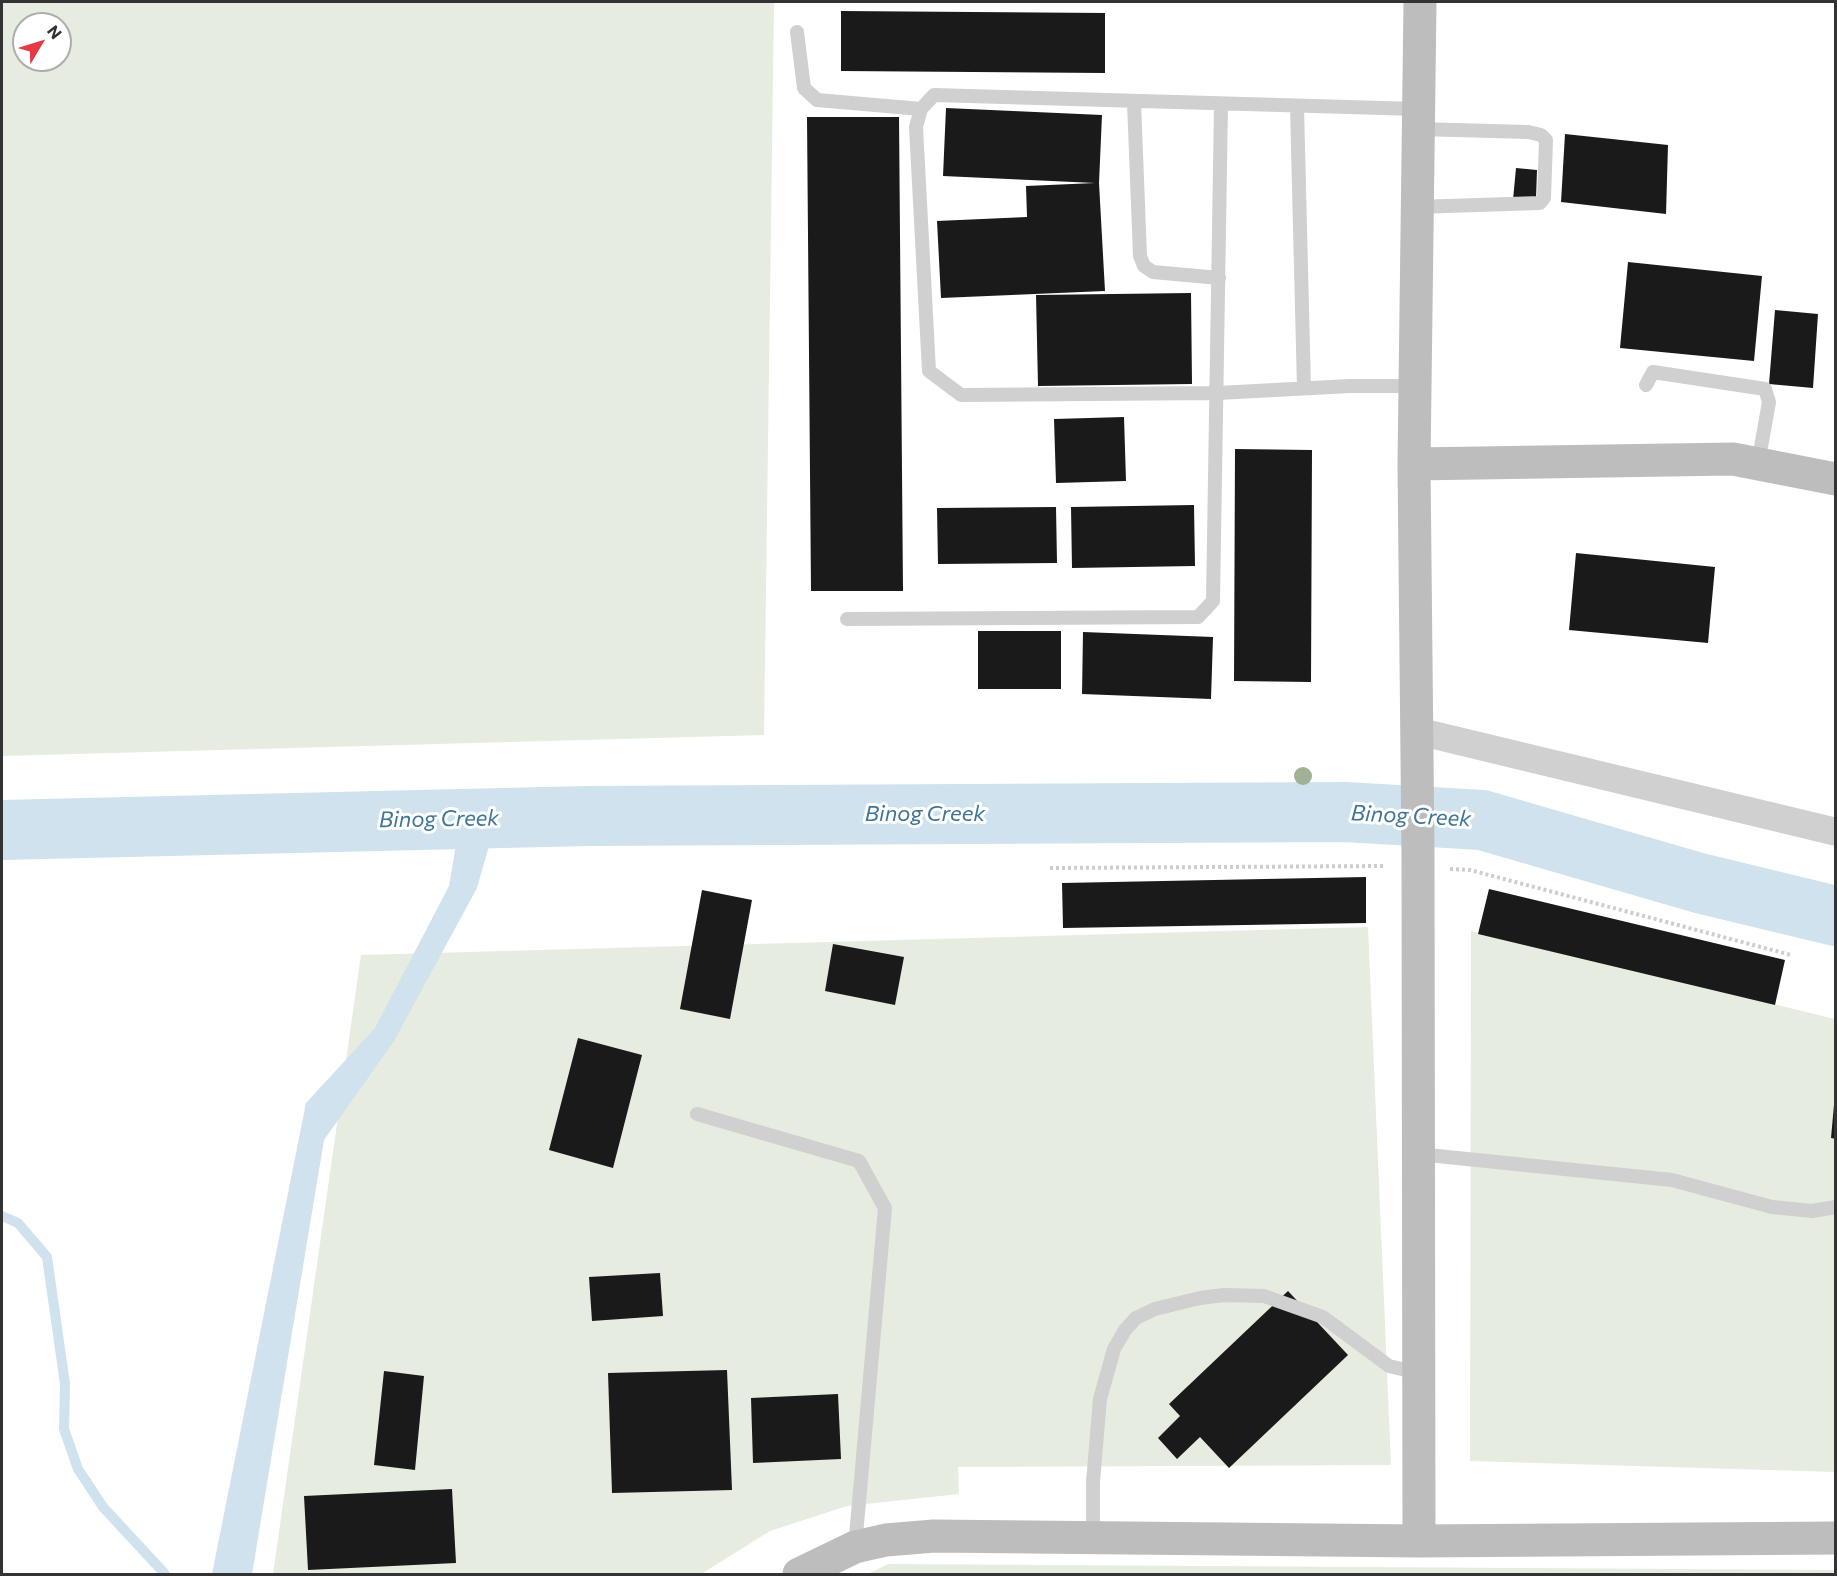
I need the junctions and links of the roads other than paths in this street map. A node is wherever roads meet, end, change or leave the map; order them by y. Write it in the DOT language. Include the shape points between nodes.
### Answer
graph roads {
  1 [pos="1420,2"];
  2 [pos="797,32"];
  3 [pos="1134,102"];
  4 [pos="1221,105"];
  5 [pos="1297,107"];
  6 [pos="921,109"];
  7 [pos="1417,119"];
  8 [pos="1416,207"];
  9 [pos="1219,278"];
  10 [pos="1646,385"];
  11 [pos="1414,386"];
  12 [pos="1305,388"];
  13 [pos="1218,393"];
  14 [pos="1414,464"];
  15 [pos="1758,464"];
  16 [pos="1836,479"];
  17 [pos="847,619"];
  18 [pos="1417,744"];
  19 [pos="1836,832"];
  20 [pos="697,1114"];
  21 [pos="1418,1154"];
  22 [pos="1836,1207"];
  23 [pos="1419,1373"];
  24 [pos="1093,1538"];
  25 [pos="1836,1538"];
  26 [pos="1419,1541"];
  27 [pos="855,1547"];
  28 [pos="798,1575"];
  1 -- 7 [label="main road"];
  2 -- 6 [label="lane" via="804,88 817,100"];
  3 -- 4 [label="lane"];
  3 -- 6 [label="lane" via="934,95"];
  3 -- 9 [label="lane" via="1140,256 1144,266 1153,272"];
  4 -- 5 [label="lane"];
  4 -- 9 [label="lane"];
  5 -- 7 [label="lane"];
  5 -- 12 [label="lane"];
  6 -- 13 [label="lane" via="916,127 929,370 961,395"];
  7 -- 8 [label="main road"];
  7 -- 8 [label="lane" via="1528,132 1546,140 1544,198 1540,203"];
  8 -- 11 [label="main road"];
  9 -- 13 [label="lane"];
  10 -- 15 [label="lane" via="1653,372 1765,389 1768,402"];
  11 -- 12 [label="lane"];
  11 -- 14 [label="main road"];
  12 -- 13 [label="lane"];
  13 -- 17 [label="lane" via="1213,601 1198,617"];
  14 -- 15 [label="main road" via="1733,459"];
  14 -- 18 [label="main road"];
  15 -- 16 [label="main road"];
  18 -- 19 [label="street"];
  18 -- 21 [label="main road"];
  20 -- 27 [label="lane" via="859,1161 885,1208"];
  21 -- 22 [label="lane" via="1672,1180 1772,1207 1812,1211"];
  21 -- 23 [label="main road"];
  23 -- 24 [label="lane" via="1389,1366 1323,1317 1264,1296 1200,1298 1136,1318 1114,1349 1100,1399"];
  23 -- 26 [label="main road"];
  24 -- 26 [label="main road"];
  24 -- 27 [label="main road" via="934,1536"];
  25 -- 26 [label="main road"];
  27 -- 28 [label="main road"];
}
